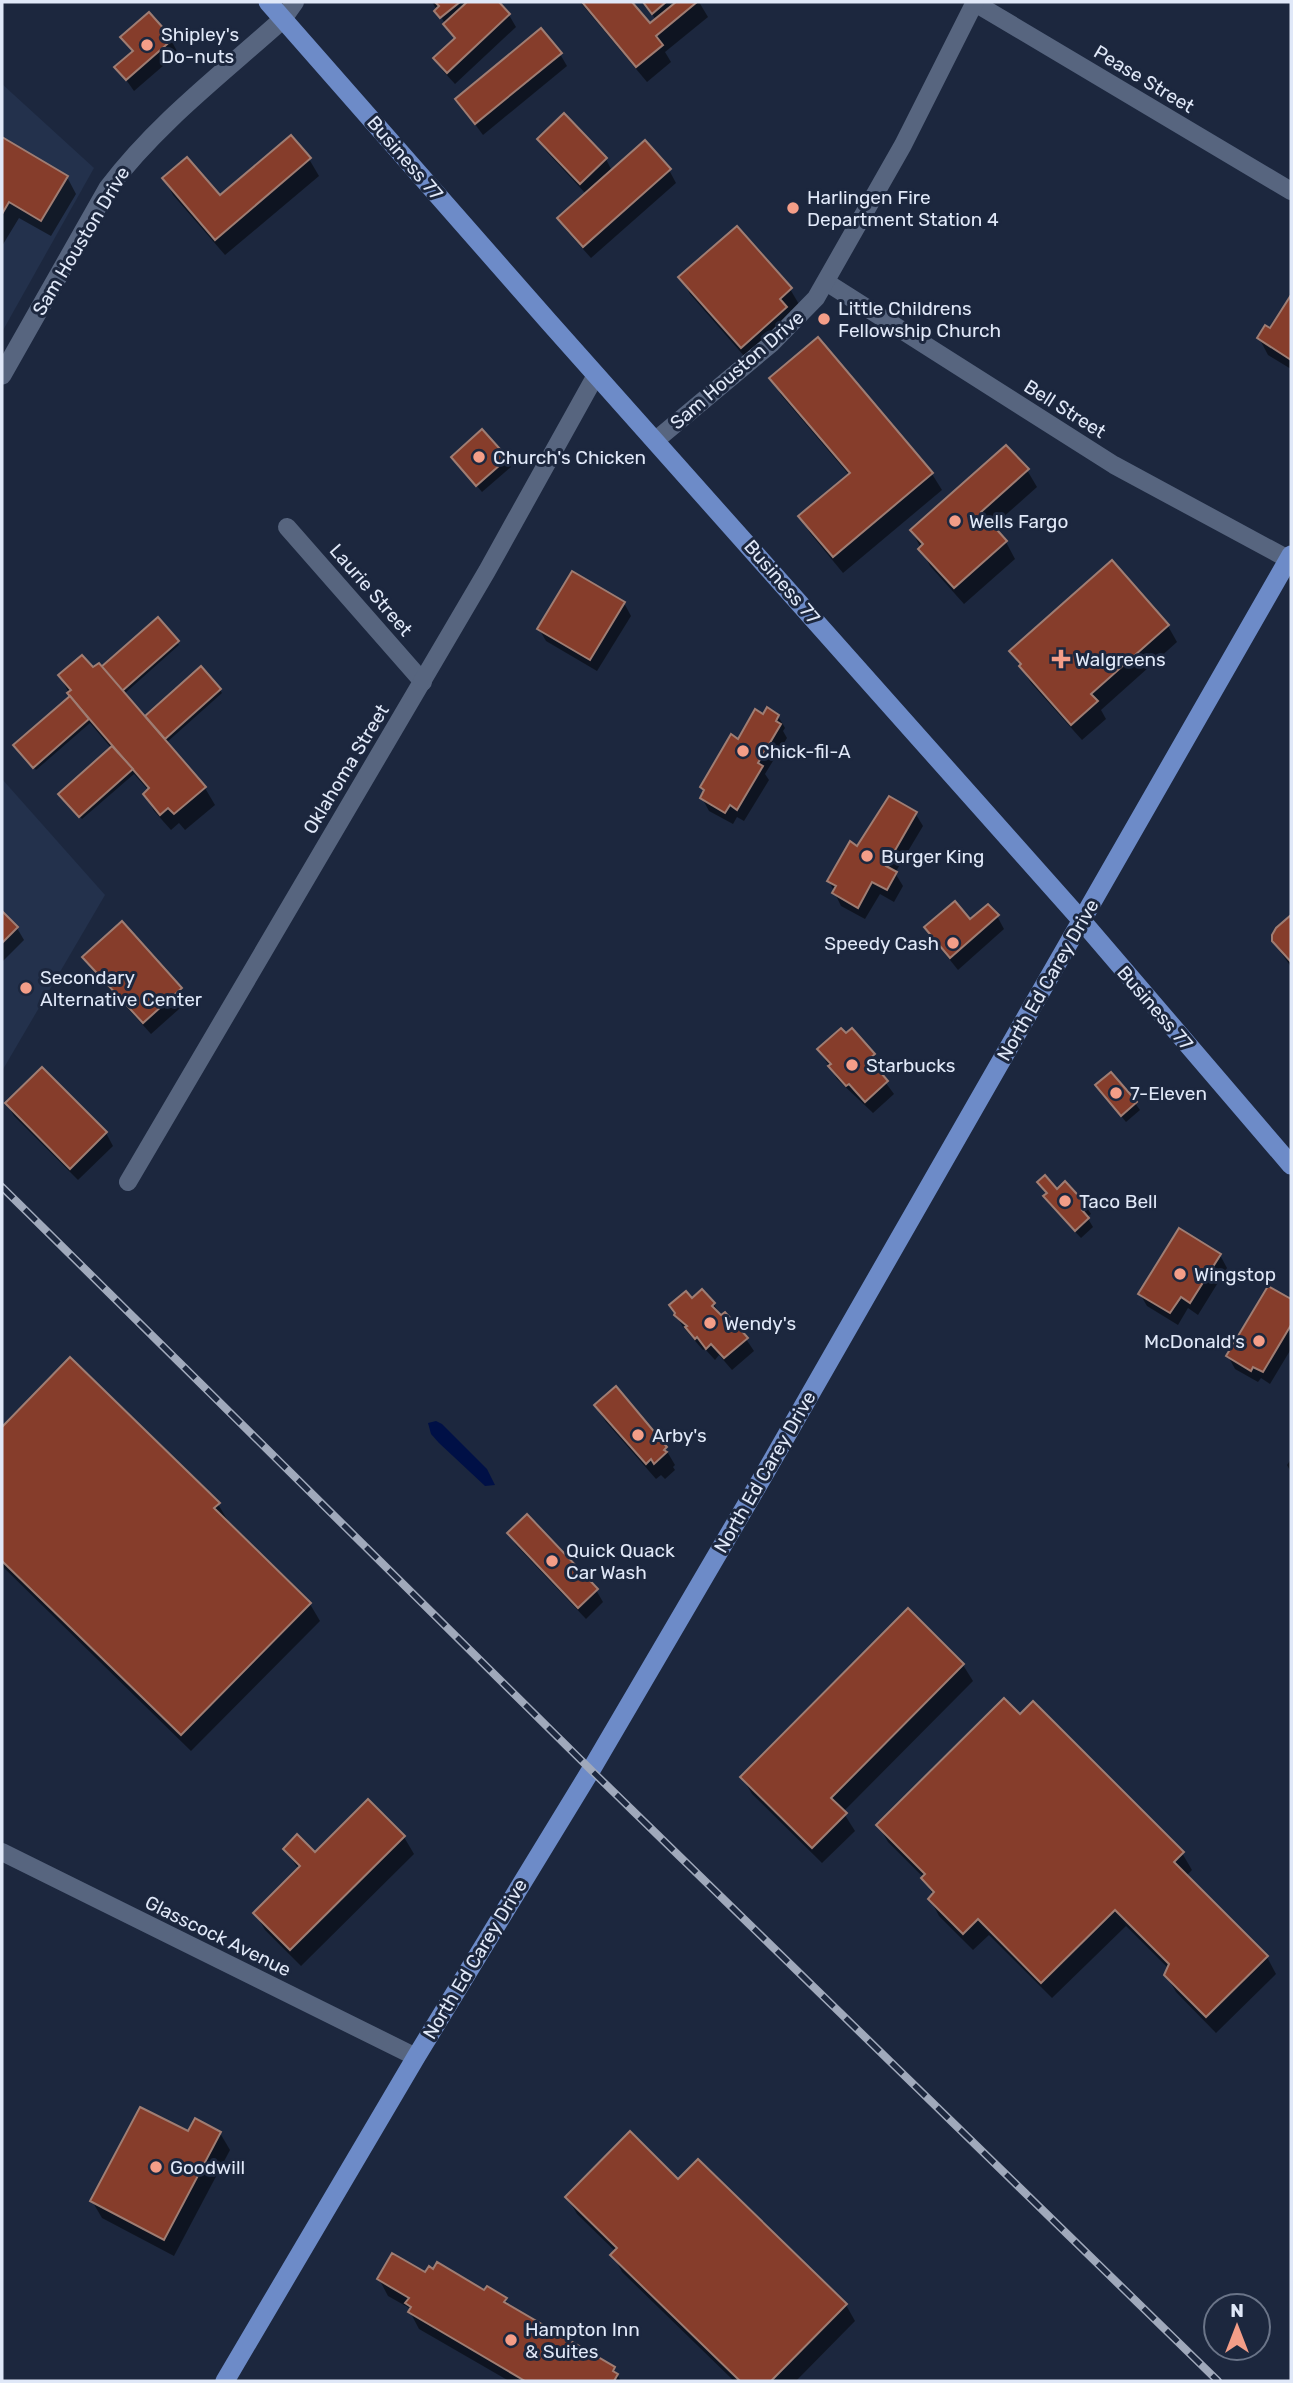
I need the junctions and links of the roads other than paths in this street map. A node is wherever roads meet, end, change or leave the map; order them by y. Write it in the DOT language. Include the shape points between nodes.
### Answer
graph roads {
  1 [pos="268,2"];
  2 [pos="295,2"];
  3 [pos="975,2"];
  4 [pos="283,19"];
  5 [pos="1291,191"];
  6 [pos="826,282"];
  7 [pos="2,375"];
  8 [pos="596,375"];
  9 [pos="656,440"];
  10 [pos="287,527"];
  11 [pos="1290,557"];
  12 [pos="423,682"];
  13 [pos="1082,921"];
  14 [pos="1291,1165"];
  15 [pos="128,1182"];
  16 [pos="2,1852"];
  17 [pos="416,2057"];
  18 [pos="225,2381"];
  1 -- 4 [label="main road, Business 77"];
  2 -- 4 [label="street, Sam Houston Drive"];
  3 -- 5 [label="street, Pease Street"];
  3 -- 6 [label="street, Sam Houston Drive" via="903,145"];
  4 -- 7 [label="street, Sam Houston Drive" via="128,160"];
  4 -- 8 [label="main road, Business 77"];
  6 -- 9 [label="street, Sam Houston Drive" via="816,299 772,343"];
  6 -- 11 [label="street, Bell Street" via="1114,465"];
  8 -- 9 [label="main road, Business 77"];
  8 -- 12 [label="street, Oklahoma Street"];
  9 -- 13 [label="main road, Business 77"];
  10 -- 12 [label="street, Laurie Street"];
  11 -- 13 [label="main road, North Ed Carey Drive"];
  12 -- 15 [label="street, Oklahoma Street"];
  13 -- 14 [label="main road, Business 77"];
  13 -- 17 [label="main road, North Ed Carey Drive" via="591,1770"];
  16 -- 17 [label="street, Glasscock Avenue"];
  17 -- 18 [label="main road, North Ed Carey Drive"];
}
